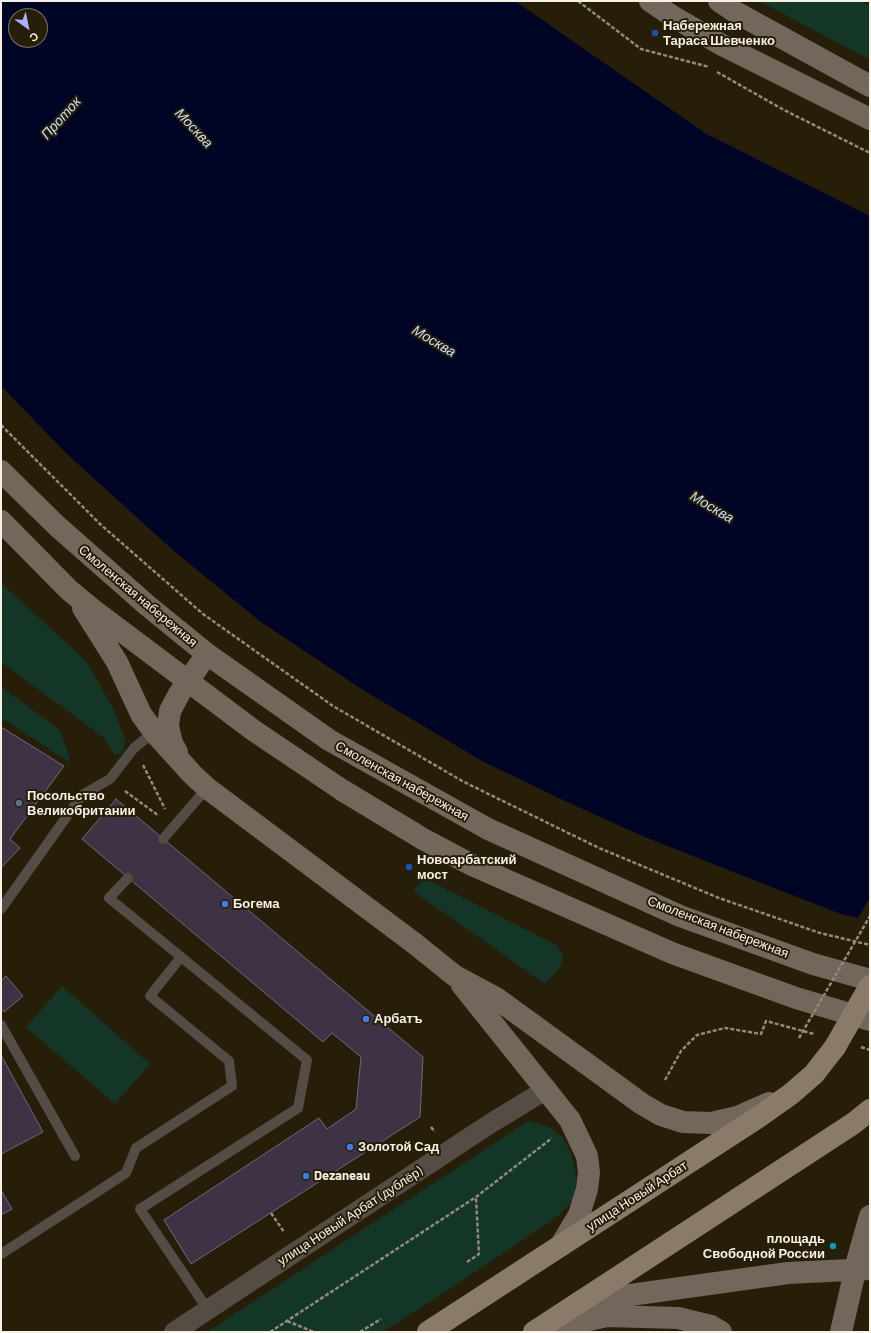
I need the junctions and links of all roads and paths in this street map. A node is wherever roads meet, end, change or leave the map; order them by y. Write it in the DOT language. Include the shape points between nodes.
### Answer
graph roads {
  1 [pos="578,1"];
  2 [pos="650,1"];
  3 [pos="719,1"];
  4 [pos="870,86"];
  5 [pos="870,119"];
  6 [pos="870,153"];
  7 [pos="1,425"];
  8 [pos="1,471"];
  9 [pos="1,522"];
  10 [pos="69,590"];
  11 [pos="207,654"];
  12 [pos="188,680"];
  13 [pos="154,732"];
  14 [pos="134,748"];
  15 [pos="183,764"];
  16 [pos="110,779"];
  17 [pos="208,788"];
  18 [pos="173,826"];
  19 [pos="163,839"];
  20 [pos="128,878"];
  21 [pos="1,908"];
  22 [pos="870,916"];
  23 [pos="870,946"];
  24 [pos="181,957"];
  25 [pos="455,976"];
  26 [pos="870,980"];
  27 [pos="870,986"];
  28 [pos="870,1020"];
  29 [pos="766,1021"];
  30 [pos="1,1025"];
  31 [pos="799,1038"];
  32 [pos="665,1080"];
  33 [pos="546,1089"];
  34 [pos="791,1094"];
  35 [pos="870,1110"];
  36 [pos="554,1136"];
  37 [pos="75,1156"];
  38 [pos="476,1197"];
  39 [pos="870,1216"];
  40 [pos="561,1246"];
  41 [pos="1,1254"];
  42 [pos="467,1262"];
  43 [pos="863,1262"];
  44 [pos="580,1302"];
  45 [pos="208,1310"];
  46 [pos="381,1319"];
  47 [pos="287,1321"];
  48 [pos="174,1332"];
  49 [pos="270,1332"];
  50 [pos="314,1332"];
  51 [pos="360,1332"];
  52 [pos="428,1332"];
  53 [pos="535,1332"];
  54 [pos="722,1332"];
  55 [pos="841,1332"];
  1 -- 6 [label="path" via="641,49 708,67 784,110"];
  2 -- 5 [label="main road" via="722,45"];
  3 -- 4 [label="main road"];
  7 -- 23 [label="path" via="100,524 203,614 334,706 464,782 599,848 719,898 820,933"];
  8 -- 11 [label="main road, Смоленская набережная" via="116,579"];
  9 -- 10 [label="main road"];
  10 -- 12 [label="main road"];
  10 -- 13 [label="main road" via="117,662 141,714"];
  11 -- 12 [label="main road"];
  11 -- 26 [label="main road, Смоленская набережная" via="328,740 488,829 680,916 813,964"];
  12 -- 15 [label="main road" via="170,711 168,726 172,743"];
  12 -- 28 [label="main road" via="253,730 342,790 423,840 472,865 672,953 796,998"];
  13 -- 14 [label="lane"];
  13 -- 15 [label="main road"];
  14 -- 16 [label="lane"];
  14 -- 18 [label="path"];
  15 -- 17 [label="main road"];
  16 -- 18 [label="path"];
  16 -- 21 [label="lane" via="82,795"];
  17 -- 18 [label="lane"];
  17 -- 25 [label="main road"];
  18 -- 19 [label="lane"];
  20 -- 24 [label="lane" via="109,898"];
  22 -- 31 [label="path, bridge"];
  24 -- 41 [label="lane" via="150,996 229,1061 232,1086 136,1148 126,1173"];
  24 -- 45 [label="lane" via="307,1060 298,1108 140,1210"];
  25 -- 33 [label="main road"];
  25 -- 34 [label="main road" via="496,998 660,1115 683,1122 711,1123 737,1117"];
  27 -- 34 [label="main road, улица Новый Арбат, bridge" via="835,1047 814,1074"];
  29 -- 32 [label="path" via="761,1034 725,1028 697,1035 681,1050"];
  30 -- 37 [label="lane"];
  33 -- 40 [label="main road" via="570,1120 587,1156 589,1173 579,1215"];
  33 -- 45 [label="street, улица Новый Арбат (дублёр)"];
  34 -- 40 [label="main road, улица Новый Арбат"];
  35 -- 44 [label="main road" via="854,1123"];
  36 -- 38 [label="path"];
  38 -- 42 [label="path" via="479,1254"];
  38 -- 47 [label="path"];
  39 -- 43 [label="main road"];
  40 -- 52 [label="main road, улица Новый Арбат"];
  43 -- 44 [label="main road"];
  43 -- 55 [label="main road"];
  44 -- 53 [label="main road"];
  45 -- 48 [label="street, улица Новый Арбат (дублёр)"];
  46 -- 51 [label="path"];
  47 -- 49 [label="path"];
  47 -- 50 [label="path"];
  53 -- 54 [label="main road" via="607,1316 678,1318 711,1326"];
}
